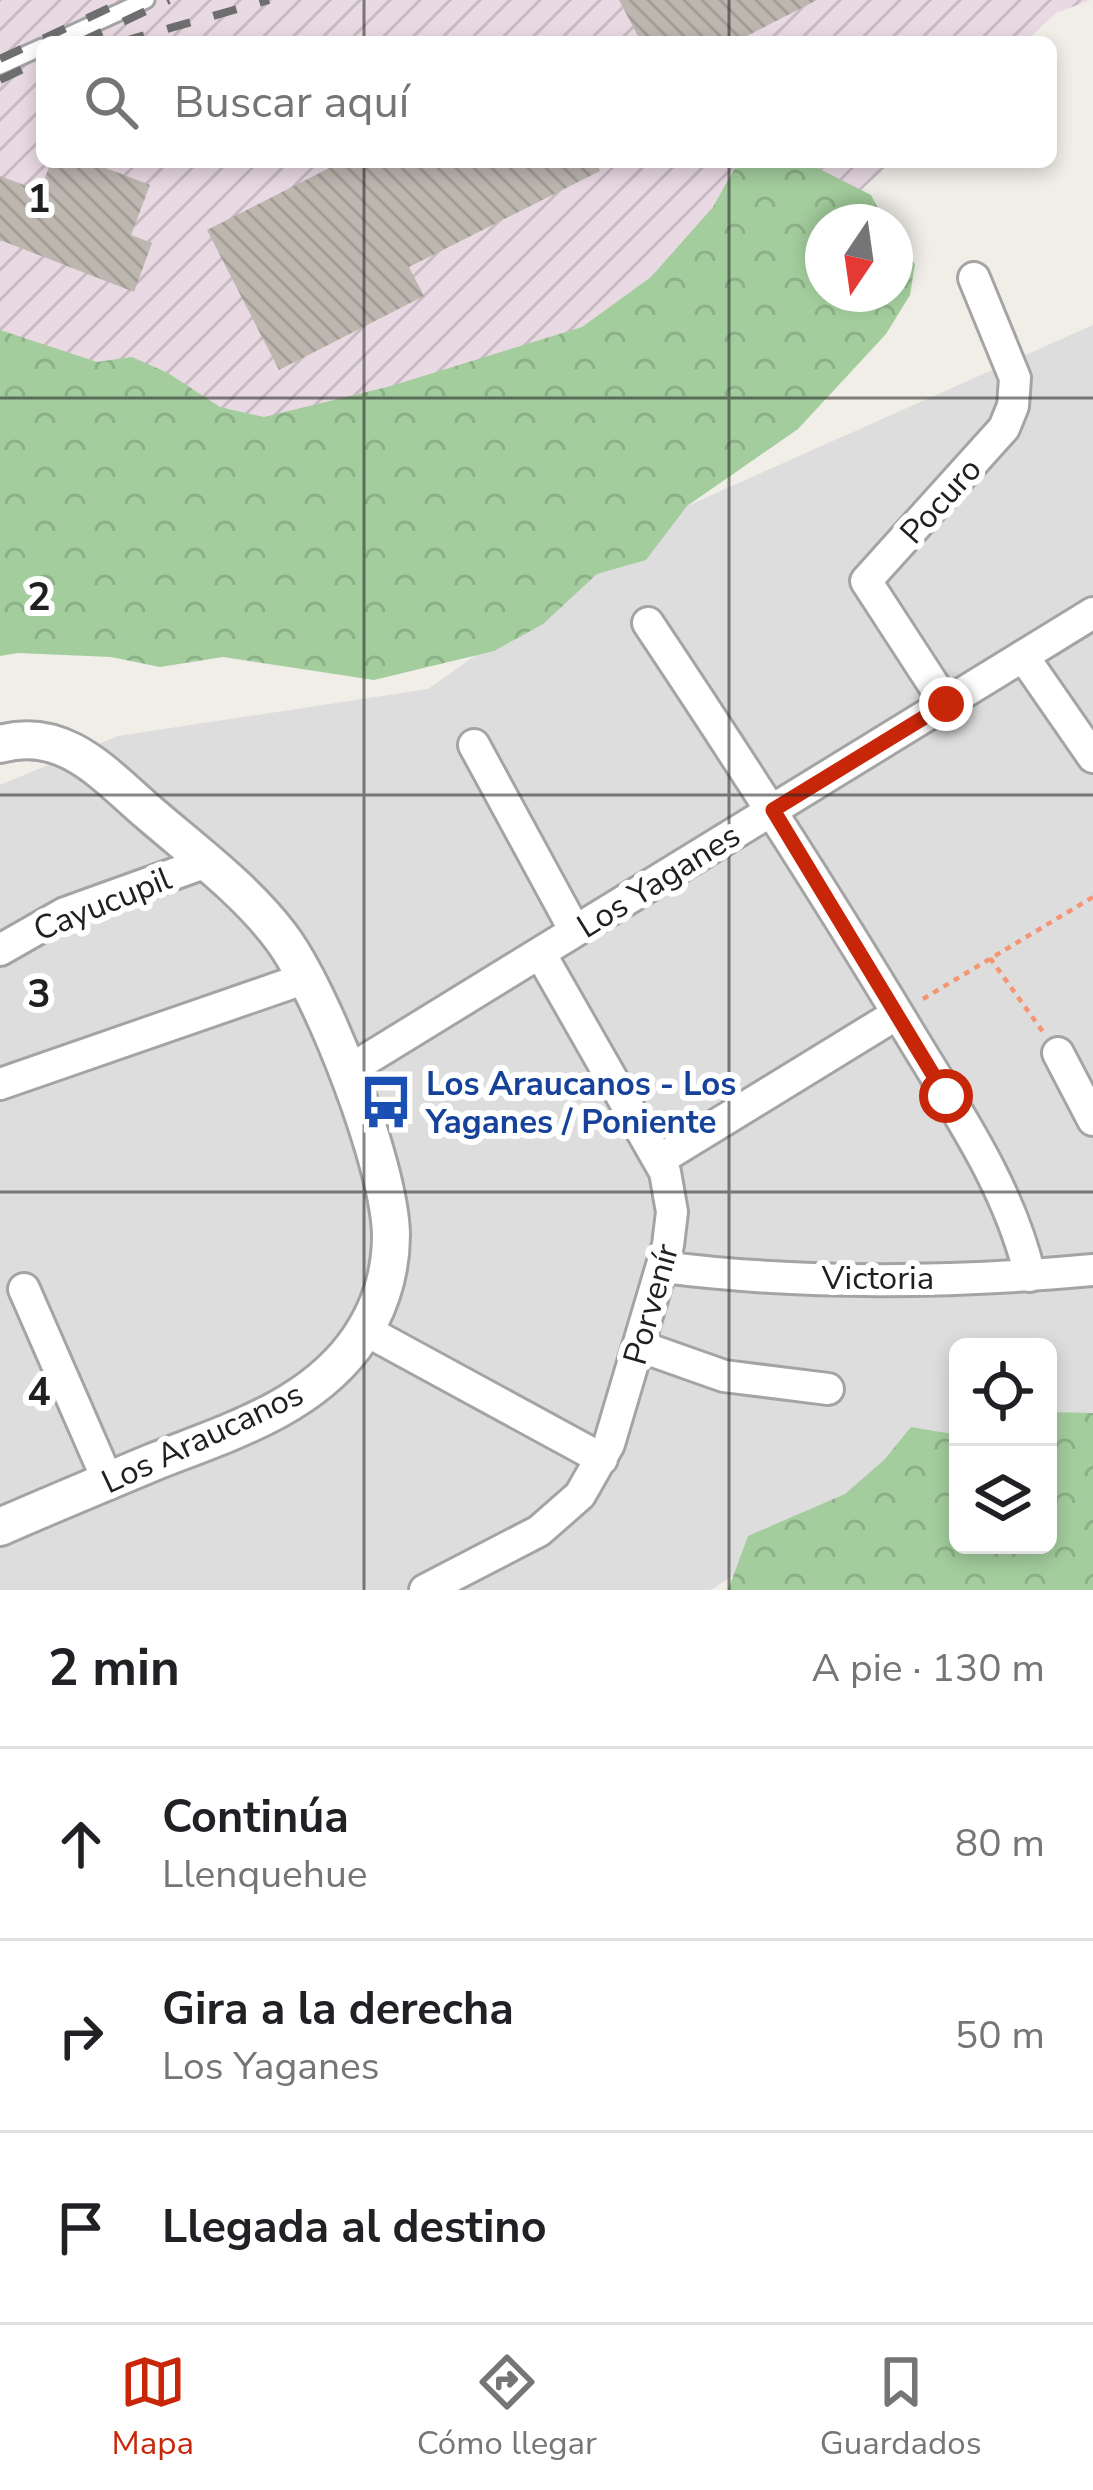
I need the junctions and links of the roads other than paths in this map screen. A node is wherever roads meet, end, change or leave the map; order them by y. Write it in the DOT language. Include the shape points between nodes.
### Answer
graph roads {
  1 [pos="146,0"];
  2 [pos="67,36"];
  3 [pos="36,50"];
  4 [pos="0,66"];
  5 [pos="974,278"];
  6 [pos="1093,613"];
  7 [pos="648,623"];
  8 [pos="1023,656"];
  9 [pos="946,704"];
  10 [pos="0,744"];
  11 [pos="474,745"];
  12 [pos="1093,757"];
  13 [pos="773,810"];
  14 [pos="207,862"];
  15 [pos="575,932"];
  16 [pos="0,950"];
  17 [pos="540,953"];
  18 [pos="306,978"];
  19 [pos="897,1014"];
  20 [pos="1058,1053"];
  21 [pos="346,1072"];
  22 [pos="0,1084"];
  23 [pos="1093,1120"];
  24 [pos="659,1160"];
  25 [pos="663,1267"];
  26 [pos="1093,1270"];
  27 [pos="1030,1276"];
  28 [pos="24,1289"];
  29 [pos="365,1330"];
  30 [pos="639,1346"];
  31 [pos="828,1390"];
  32 [pos="602,1460"];
  33 [pos="108,1481"];
  34 [pos="0,1527"];
  35 [pos="425,1590"];
  1 -- 2 [label="lane"];
  3 -- 4 [label="lane"];
  5 -- 9 [label="street, Pocuro" via="1015,378 1012,406 1004,428 866,581"];
  6 -- 8 [label="street, Los Yaganes"];
  7 -- 13 [label="street"];
  8 -- 9 [label="street, Los Yaganes"];
  8 -- 12 [label="street"];
  9 -- 13 [label="street, Los Yaganes"];
  10 -- 14 [label="street, Los Araucanos" via="47,740 77,752"];
  11 -- 15 [label="street"];
  13 -- 15 [label="street, Los Yaganes"];
  13 -- 19 [label="street"];
  14 -- 16 [label="street, Cayucupil" via="65,913"];
  14 -- 18 [label="street, Los Araucanos" via="279,934"];
  15 -- 17 [label="street, Los Yaganes"];
  17 -- 21 [label="street, Los Yaganes"];
  17 -- 24 [label="street, Porvenír"];
  18 -- 21 [label="street, Los Araucanos"];
  18 -- 22 [label="street"];
  19 -- 24 [label="street"];
  19 -- 27 [label="street" via="1005,1200"];
  20 -- 23 [label="street"];
  21 -- 29 [label="street, Los Araucanos" via="379,1167 391,1232 384,1287"];
  24 -- 25 [label="street, Porvenír" via="672,1212"];
  25 -- 27 [label="street, Victoria" via="739,1277"];
  25 -- 30 [label="street, Porvenír"];
  26 -- 27 [label="street, Victoria"];
  28 -- 33 [label="street"];
  29 -- 32 [label="street"];
  29 -- 33 [label="street, Los Araucanos" via="334,1369 286,1405"];
  30 -- 31 [label="street" via="724,1376"];
  30 -- 32 [label="street, Porvenír"];
  32 -- 35 [label="street, Porvenír" via="580,1495 539,1532"];
  33 -- 34 [label="street, Los Araucanos"];
}
